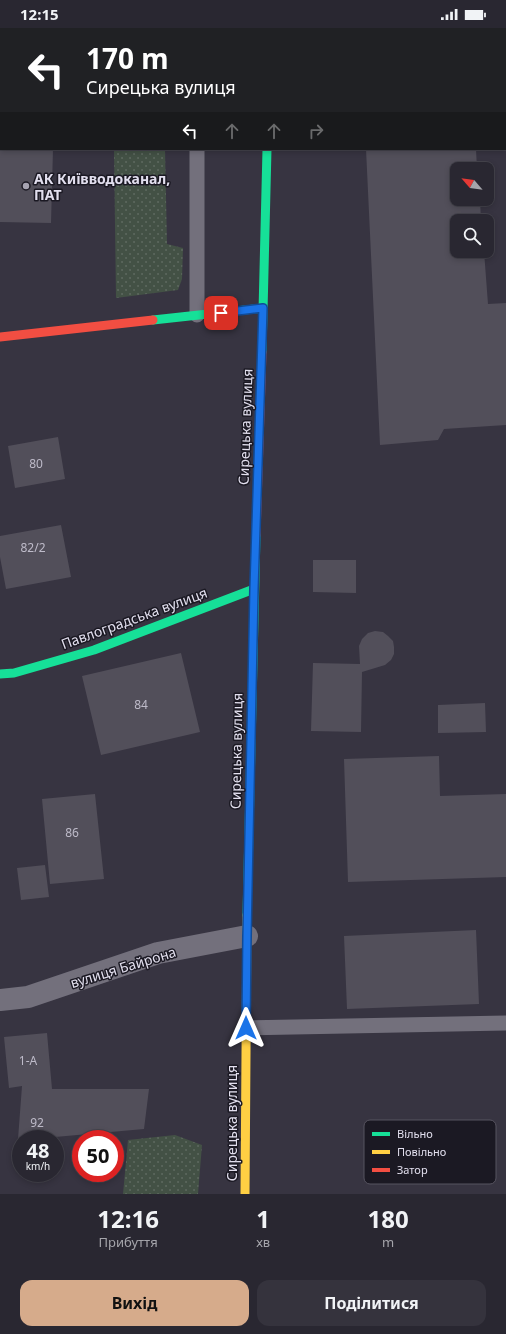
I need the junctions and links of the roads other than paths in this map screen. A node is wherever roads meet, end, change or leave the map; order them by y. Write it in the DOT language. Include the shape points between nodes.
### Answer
graph roads {
  1 [pos="198,150"];
  2 [pos="267,150"];
  3 [pos="263,308"];
  4 [pos="197,315"];
  5 [pos="0,337"];
  6 [pos="254,589"];
  7 [pos="0,674"];
  8 [pos="247,936"];
  9 [pos="0,1000"];
  10 [pos="506,1023"];
  11 [pos="246,1028"];
  12 [pos="245,1194"];
  1 -- 4 [label="lane"];
  2 -- 3 [label="main road, Сирецька вулиця"];
  3 -- 4 [label="main road"];
  3 -- 6 [label="main road, Сирецька вулиця"];
  4 -- 5 [label="main road"];
  6 -- 7 [label="main road, Павлоградська вулиця" via="94,650 14,673"];
  6 -- 8 [label="main road, Сирецька вулиця"];
  8 -- 9 [label="street, вулиця Байрона" via="158,953 28,997"];
  8 -- 11 [label="main road, Сирецька вулиця"];
  10 -- 11 [label="lane"];
  11 -- 12 [label="main road, Сирецька вулиця"];
}
